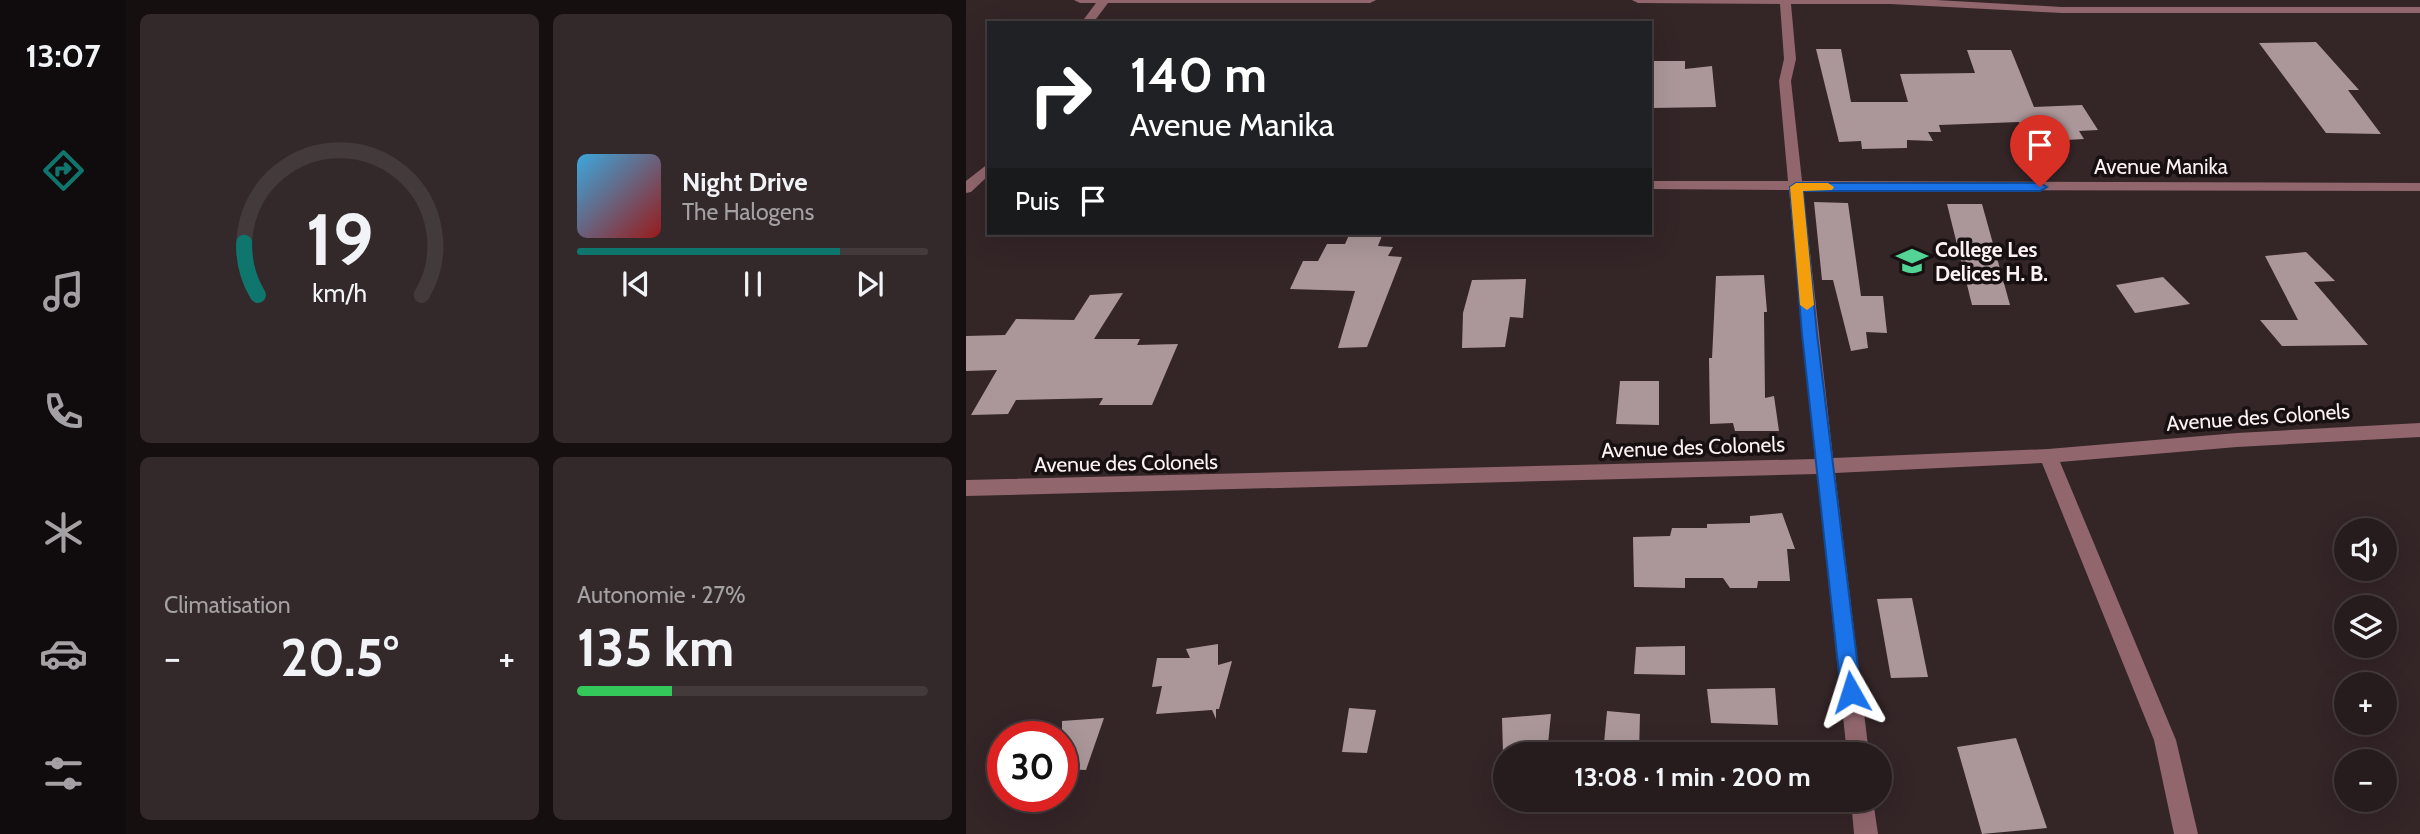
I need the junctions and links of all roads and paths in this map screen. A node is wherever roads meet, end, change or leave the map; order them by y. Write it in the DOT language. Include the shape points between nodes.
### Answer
graph roads {
  1 [pos="1080,0"];
  2 [pos="1105,0"];
  3 [pos="1370,0"];
  4 [pos="1638,0"];
  5 [pos="1785,1"];
  6 [pos="2420,10"];
  7 [pos="1089,21"];
  8 [pos="987,169"];
  9 [pos="974,181"];
  10 [pos="1652,186"];
  11 [pos="1796,187"];
  12 [pos="2420,187"];
  13 [pos="2420,430"];
  14 [pos="2048,456"];
  15 [pos="1826,466"];
  16 [pos="966,488"];
  17 [pos="1857,742"];
  18 [pos="1863,812"];
  19 [pos="1866,834"];
  20 [pos="2186,834"];
  1 -- 2 [label="street"];
  2 -- 3 [label="street"];
  2 -- 7 [label="street"];
  4 -- 5 [label="street"];
  5 -- 6 [label="street" via="2062,10"];
  5 -- 11 [label="street" via="1790,59 1785,81"];
  8 -- 9 [label="street"];
  10 -- 11 [label="street, Avenue Manika"];
  11 -- 12 [label="street, Avenue Manika"];
  11 -- 15 [label="street"];
  13 -- 14 [label="street, Avenue des Colonels"];
  14 -- 15 [label="street, Avenue des Colonels"];
  14 -- 20 [label="street" via="2165,740"];
  15 -- 16 [label="street, Avenue des Colonels"];
  15 -- 17 [label="street"];
  18 -- 19 [label="street"];
}
